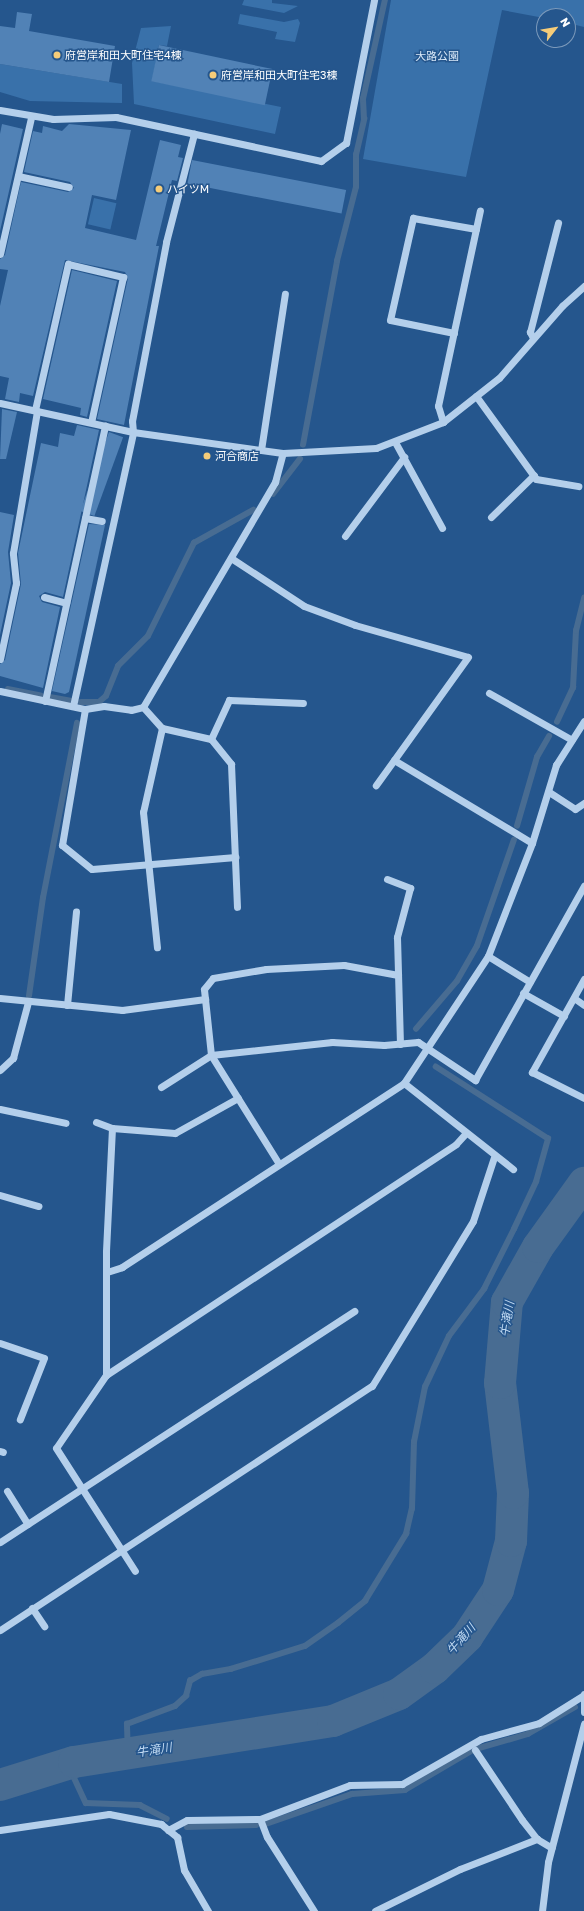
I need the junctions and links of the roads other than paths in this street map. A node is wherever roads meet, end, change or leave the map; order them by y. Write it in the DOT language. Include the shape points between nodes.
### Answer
graph roads {
  1 [pos="374,0"];
  2 [pos="0,110"];
  3 [pos="31,117"];
  4 [pos="194,134"];
  5 [pos="18,176"];
  6 [pos="69,188"];
  7 [pos="480,210"];
  8 [pos="558,223"];
  9 [pos="476,229"];
  10 [pos="0,254"];
  11 [pos="584,286"];
  12 [pos="284,294"];
  13 [pos="454,333"];
  14 [pos="534,338"];
  15 [pos="476,396"];
  16 [pos="0,403"];
  17 [pos="36,410"];
  18 [pos="91,422"];
  19 [pos="443,422"];
  20 [pos="105,425"];
  21 [pos="134,432"];
  22 [pos="395,442"];
  23 [pos="261,450"];
  24 [pos="283,453"];
  25 [pos="404,457"];
  26 [pos="534,475"];
  27 [pos="578,486"];
  28 [pos="491,517"];
  29 [pos="85,518"];
  30 [pos="102,521"];
  31 [pos="442,528"];
  32 [pos="345,536"];
  33 [pos="231,558"];
  34 [pos="44,597"];
  35 [pos="66,603"];
  36 [pos="0,659"];
  37 [pos="0,691"];
  38 [pos="489,693"];
  39 [pos="45,701"];
  40 [pos="303,703"];
  41 [pos="73,706"];
  42 [pos="143,707"];
  43 [pos="85,708"];
  44 [pos="584,722"];
  45 [pos="162,728"];
  46 [pos="211,738"];
  47 [pos="572,740"];
  48 [pos="394,760"];
  49 [pos="376,785"];
  50 [pos="549,792"];
  51 [pos="584,803"];
  52 [pos="532,843"];
  53 [pos="235,857"];
  54 [pos="147,867"];
  55 [pos="388,879"];
  56 [pos="584,886"];
  57 [pos="237,907"];
  58 [pos="76,911"];
  59 [pos="157,947"];
  60 [pos="488,956"];
  61 [pos="398,975"];
  62 [pos="584,980"];
  63 [pos="530,982"];
  64 [pos="524,994"];
  65 [pos="0,998"];
  66 [pos="574,998"];
  67 [pos="205,999"];
  68 [pos="28,1002"];
  69 [pos="67,1005"];
  70 [pos="584,1005"];
  71 [pos="564,1016"];
  72 [pos="400,1044"];
  73 [pos="427,1046"];
  74 [pos="211,1055"];
  75 [pos="0,1070"];
  76 [pos="404,1083"];
  77 [pos="161,1087"];
  78 [pos="238,1098"];
  79 [pos="584,1098"];
  80 [pos="0,1108"];
  81 [pos="96,1122"];
  82 [pos="66,1123"];
  83 [pos="112,1128"];
  84 [pos="465,1134"];
  85 [pos="494,1157"];
  86 [pos="279,1164"];
  87 [pos="513,1169"];
  88 [pos="0,1195"];
  89 [pos="38,1206"];
  90 [pos="107,1272"];
  91 [pos="354,1311"];
  92 [pos="0,1343"];
  93 [pos="106,1375"];
  94 [pos="20,1419"];
  95 [pos="82,1489"];
  96 [pos="7,1491"];
  97 [pos="28,1524"];
  98 [pos="0,1542"];
  99 [pos="122,1550"];
  100 [pos="135,1571"];
  101 [pos="32,1608"];
  102 [pos="44,1626"];
  103 [pos="0,1630"];
  104 [pos="583,1695"];
  105 [pos="584,1712"];
  106 [pos="584,1724"];
  107 [pos="475,1750"];
  108 [pos="260,1818"];
  109 [pos="0,1830"];
  110 [pos="168,1830"];
  111 [pos="537,1838"];
  112 [pos="552,1848"];
  113 [pos="208,1911"];
  114 [pos="314,1911"];
  115 [pos="375,1911"];
  116 [pos="542,1911"];
  1 -- 4 [label="street" via="346,143 321,162"];
  2 -- 3 [label="street"];
  3 -- 4 [label="street" via="116,117"];
  3 -- 5 [label="street"];
  4 -- 21 [label="street" via="166,242 132,421"];
  5 -- 6 [label="street"];
  5 -- 10 [label="street"];
  7 -- 9 [label="street"];
  8 -- 14 [label="street" via="530,332"];
  9 -- 13 [label="street"];
  9 -- 13 [label="street" via="413,218 390,320"];
  11 -- 14 [label="street"];
  12 -- 23 [label="street"];
  13 -- 19 [label="street" via="438,406"];
  14 -- 15 [label="street" via="499,378"];
  15 -- 19 [label="street"];
  15 -- 26 [label="street"];
  16 -- 17 [label="street"];
  17 -- 18 [label="street"];
  17 -- 18 [label="street" via="68,264 123,277"];
  17 -- 36 [label="street" via="13,553 16,583"];
  18 -- 20 [label="street"];
  19 -- 22 [label="street"];
  20 -- 21 [label="street"];
  20 -- 29 [label="street"];
  21 -- 23 [label="street"];
  21 -- 41 [label="street"];
  22 -- 24 [label="street" via="337,452"];
  22 -- 25 [label="street"];
  23 -- 24 [label="street"];
  24 -- 33 [label="street" via="275,482"];
  25 -- 31 [label="street"];
  25 -- 32 [label="street"];
  26 -- 27 [label="street" via="536,479"];
  26 -- 28 [label="street"];
  29 -- 30 [label="street"];
  29 -- 35 [label="street"];
  33 -- 42 [label="street"];
  33 -- 48 [label="street" via="304,606 355,625 468,657"];
  34 -- 35 [label="street"];
  35 -- 39 [label="street"];
  37 -- 39 [label="street"];
  38 -- 47 [label="street"];
  39 -- 41 [label="street"];
  40 -- 46 [label="street" via="229,700"];
  41 -- 43 [label="street"];
  42 -- 43 [label="street" via="131,710 104,706"];
  42 -- 45 [label="street"];
  43 -- 54 [label="street" via="62,845 92,869"];
  44 -- 47 [label="street"];
  45 -- 46 [label="street"];
  45 -- 54 [label="street" via="143,812"];
  46 -- 53 [label="street" via="231,764"];
  47 -- 50 [label="street" via="556,765"];
  48 -- 49 [label="street"];
  48 -- 52 [label="street"];
  50 -- 51 [label="street" via="575,809"];
  50 -- 52 [label="street"];
  52 -- 60 [label="street"];
  53 -- 54 [label="street"];
  53 -- 57 [label="street"];
  54 -- 59 [label="street"];
  55 -- 61 [label="street" via="410,888 397,937"];
  56 -- 63 [label="street"];
  58 -- 69 [label="street"];
  60 -- 63 [label="street"];
  60 -- 73 [label="street"];
  61 -- 67 [label="street" via="344,965 266,970 213,978 204,989"];
  61 -- 72 [label="street"];
  62 -- 66 [label="street"];
  63 -- 64 [label="street"];
  64 -- 71 [label="street"];
  64 -- 73 [label="street" via="475,1080"];
  65 -- 68 [label="street"];
  66 -- 70 [label="street"];
  66 -- 71 [label="street"];
  67 -- 69 [label="street" via="122,1010"];
  67 -- 74 [label="street"];
  68 -- 69 [label="street"];
  68 -- 75 [label="street" via="13,1058"];
  71 -- 79 [label="street" via="532,1072"];
  72 -- 73 [label="street" via="418,1042"];
  72 -- 74 [label="street" via="332,1042"];
  73 -- 76 [label="street"];
  74 -- 77 [label="street"];
  74 -- 78 [label="street"];
  76 -- 84 [label="street"];
  76 -- 86 [label="street"];
  78 -- 83 [label="street" via="175,1133"];
  78 -- 86 [label="street"];
  80 -- 82 [label="street"];
  81 -- 83 [label="street"];
  83 -- 90 [label="street"];
  84 -- 85 [label="street"];
  84 -- 93 [label="street" via="456,1144"];
  85 -- 87 [label="street"];
  85 -- 99 [label="street" via="473,1221 372,1386"];
  86 -- 90 [label="street" via="122,1267"];
  88 -- 89 [label="street"];
  90 -- 93 [label="street"];
  91 -- 95 [label="street"];
  92 -- 94 [label="street" via="44,1358"];
  93 -- 95 [label="street" via="56,1448"];
  95 -- 97 [label="street"];
  95 -- 99 [label="street"];
  96 -- 97 [label="street"];
  97 -- 98 [label="street"];
  99 -- 100 [label="street"];
  99 -- 101 [label="street"];
  101 -- 102 [label="street"];
  101 -- 103 [label="street"];
  104 -- 105 [label="street"];
  104 -- 108 [label="street" via="539,1723 481,1740 402,1784 350,1786"];
  106 -- 112 [label="street"];
  107 -- 111 [label="street"];
  108 -- 110 [label="street" via="187,1820"];
  108 -- 114 [label="street" via="267,1837"];
  109 -- 110 [label="street" via="109,1814 135,1817"];
  110 -- 113 [label="street" via="177,1837 184,1870"];
  111 -- 112 [label="street"];
  111 -- 115 [label="street" via="460,1869"];
  112 -- 116 [label="street"];
}
